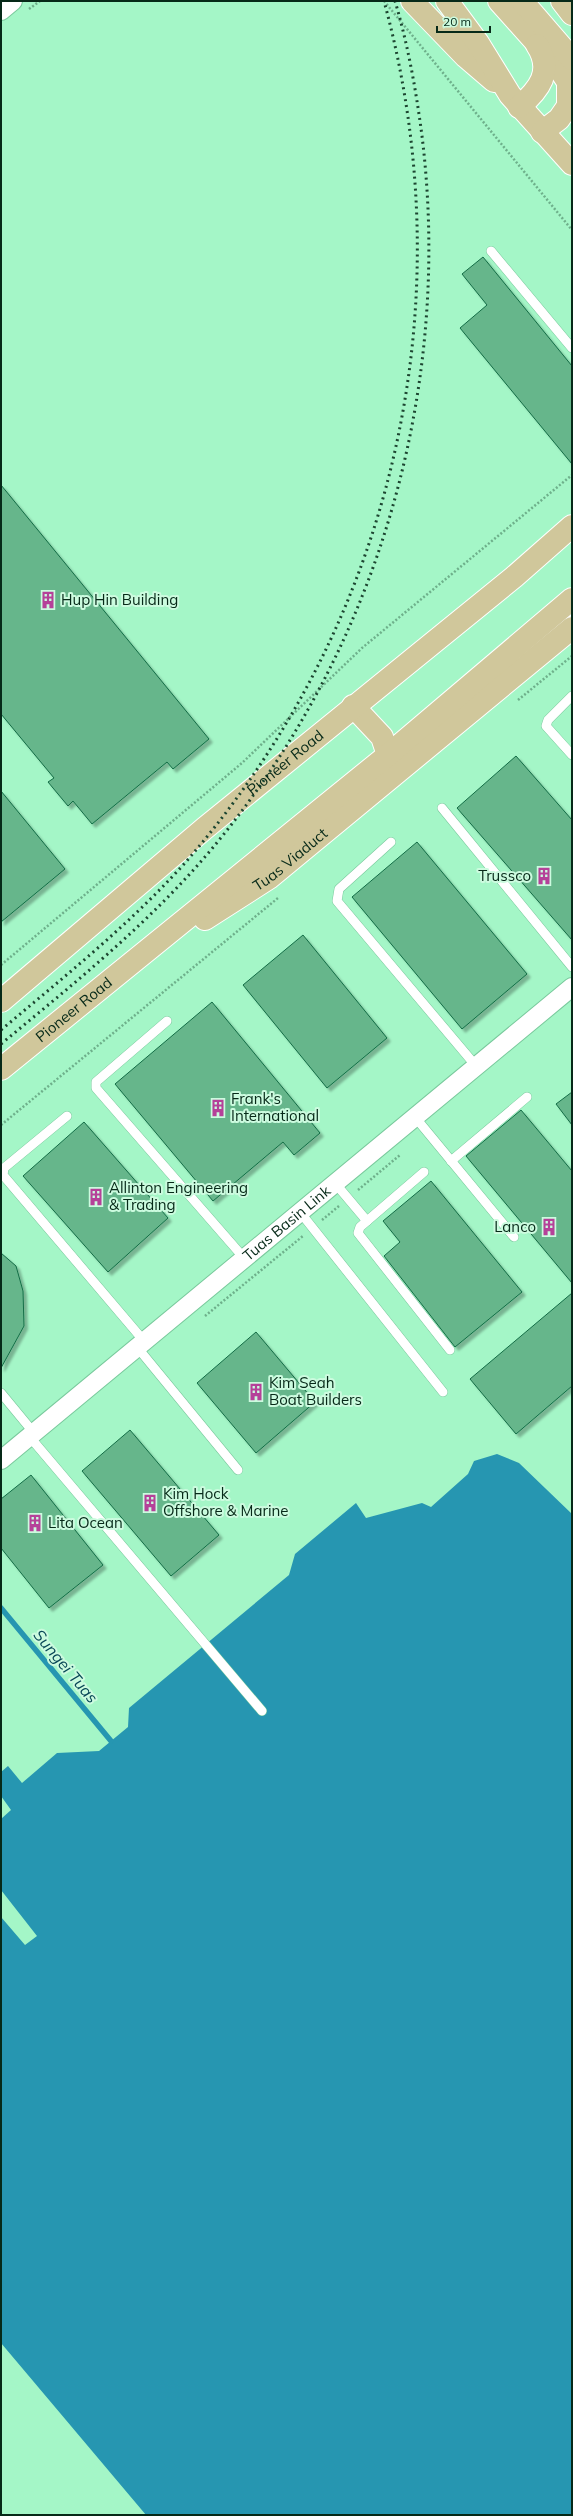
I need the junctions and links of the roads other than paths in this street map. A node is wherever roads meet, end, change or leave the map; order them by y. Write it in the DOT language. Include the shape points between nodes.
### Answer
graph roads {
  1 [pos="13,1"];
  2 [pos="412,1"];
  3 [pos="447,1"];
  4 [pos="500,1"];
  5 [pos="522,1"];
  6 [pos="562,1"];
  7 [pos="1,11"];
  8 [pos="572,14"];
  9 [pos="527,30"];
  10 [pos="572,59"];
  11 [pos="514,101"];
  12 [pos="546,136"];
  13 [pos="572,140"];
  14 [pos="572,164"];
  15 [pos="491,251"];
  16 [pos="572,348"];
  17 [pos="572,526"];
  18 [pos="572,599"];
  19 [pos="572,628"];
  20 [pos="572,696"];
  21 [pos="353,706"];
  22 [pos="388,755"];
  23 [pos="572,755"];
  24 [pos="442,808"];
  25 [pos="391,842"];
  26 [pos="572,967"];
  27 [pos="572,987"];
  28 [pos="1,1002"];
  29 [pos="167,1022"];
  30 [pos="476,1066"];
  31 [pos="1,1069"];
  32 [pos="1,1083"];
  33 [pos="527,1097"];
  34 [pos="67,1116"];
  35 [pos="415,1117"];
  36 [pos="451,1161"];
  37 [pos="424,1172"];
  38 [pos="335,1183"];
  39 [pos="300,1212"];
  40 [pos="367,1221"];
  41 [pos="514,1237"];
  42 [pos="244,1258"];
  43 [pos="141,1344"];
  44 [pos="450,1350"];
  45 [pos="443,1392"];
  46 [pos="1,1393"];
  47 [pos="31,1435"];
  48 [pos="1,1460"];
  49 [pos="238,1470"];
  50 [pos="262,1711"];
  1 -- 7 [label="street"];
  2 -- 11 [label="main road" via="466,57"];
  3 -- 11 [label="main road" via="478,43"];
  4 -- 9 [label="main road"];
  5 -- 10 [label="main road"];
  6 -- 8 [label="main road"];
  9 -- 11 [label="main road" via="541,52 545,70 543,81 535,93"];
  9 -- 12 [label="main road" via="568,82 568,106"];
  11 -- 12 [label="main road"];
  12 -- 13 [label="main road"];
  12 -- 14 [label="main road"];
  15 -- 16 [label="lane"];
  17 -- 21 [label="main road, Pioneer Road" via="514,577"];
  18 -- 22 [label="main road, Pioneer Road"];
  19 -- 32 [label="main road, Tuas Viaduct" via="269,878 171,941"];
  20 -- 23 [label="lane" via="548,720 546,726"];
  21 -- 22 [label="main road" via="382,737"];
  21 -- 28 [label="main road, Pioneer Road"];
  22 -- 31 [label="main road, Pioneer Road"];
  24 -- 26 [label="lane"];
  25 -- 30 [label="lane" via="339,889 337,902"];
  27 -- 30 [label="street, Tuas Basin Link"];
  29 -- 42 [label="lane" via="96,1082 96,1088"];
  30 -- 35 [label="street, Tuas Basin Link"];
  33 -- 36 [label="lane"];
  34 -- 43 [label="lane" via="4,1168 3,1175"];
  35 -- 36 [label="lane"];
  35 -- 38 [label="street, Tuas Basin Link"];
  36 -- 41 [label="lane"];
  37 -- 40 [label="lane"];
  38 -- 39 [label="street, Tuas Basin Link"];
  38 -- 40 [label="lane"];
  39 -- 42 [label="street, Tuas Basin Link"];
  39 -- 45 [label="lane"];
  40 -- 44 [label="lane" via="358,1230 359,1236"];
  42 -- 43 [label="street, Tuas Basin Link"];
  43 -- 47 [label="street, Tuas Basin Link"];
  43 -- 49 [label="lane"];
  46 -- 47 [label="lane"];
  47 -- 48 [label="street, Tuas Basin Link"];
  47 -- 50 [label="lane"];
}
